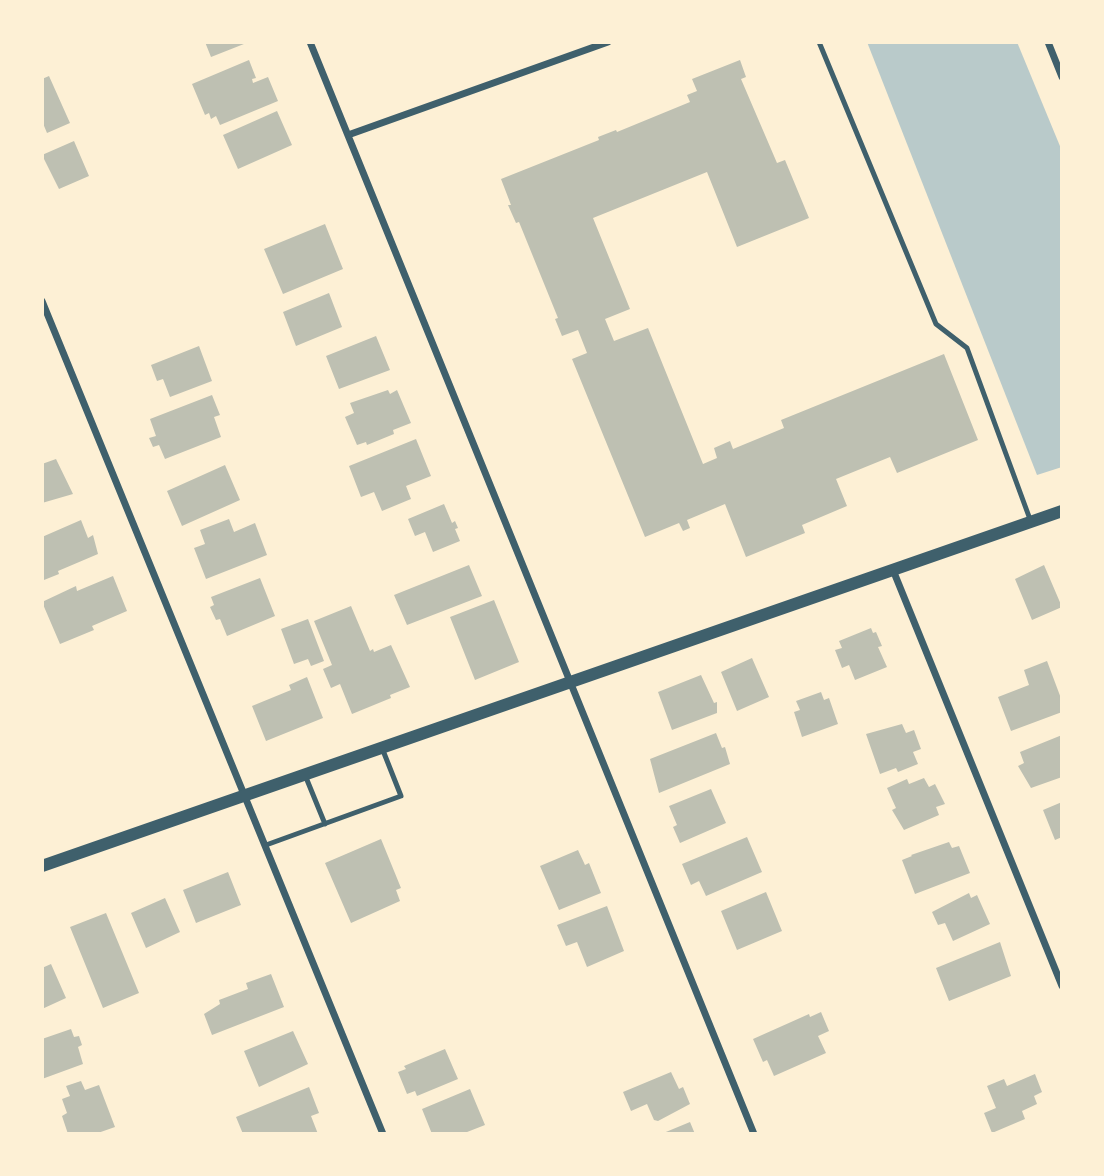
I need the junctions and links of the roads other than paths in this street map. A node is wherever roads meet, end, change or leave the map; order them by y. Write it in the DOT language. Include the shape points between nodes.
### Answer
graph roads {
  1 [pos="310,42"];
  2 [pos="608,42"];
  3 [pos="819,42"];
  4 [pos="1048,42"];
  5 [pos="1062,77"];
  6 [pos="348,135"];
  7 [pos="42,302"];
  8 [pos="1062,512"];
  9 [pos="1031,522"];
  10 [pos="893,570"];
  11 [pos="570,683"];
  12 [pos="382,748"];
  13 [pos="305,775"];
  14 [pos="246,796"];
  15 [pos="325,824"];
  16 [pos="266,845"];
  17 [pos="42,866"];
  18 [pos="1062,986"];
  19 [pos="383,1134"];
  20 [pos="754,1134"];
  1 -- 6 [label="street"];
  2 -- 6 [label="street"];
  3 -- 9 [label="lane" via="936,324 967,348"];
  4 -- 5 [label="street"];
  6 -- 11 [label="street"];
  7 -- 14 [label="street"];
  8 -- 9 [label="street"];
  9 -- 10 [label="street"];
  10 -- 11 [label="street"];
  10 -- 18 [label="street"];
  11 -- 12 [label="street"];
  11 -- 20 [label="street"];
  12 -- 13 [label="street"];
  12 -- 15 [label="lane" via="401,796"];
  13 -- 14 [label="street"];
  13 -- 15 [label="lane"];
  14 -- 16 [label="street"];
  14 -- 17 [label="street"];
  15 -- 16 [label="lane"];
  16 -- 19 [label="street"];
}
